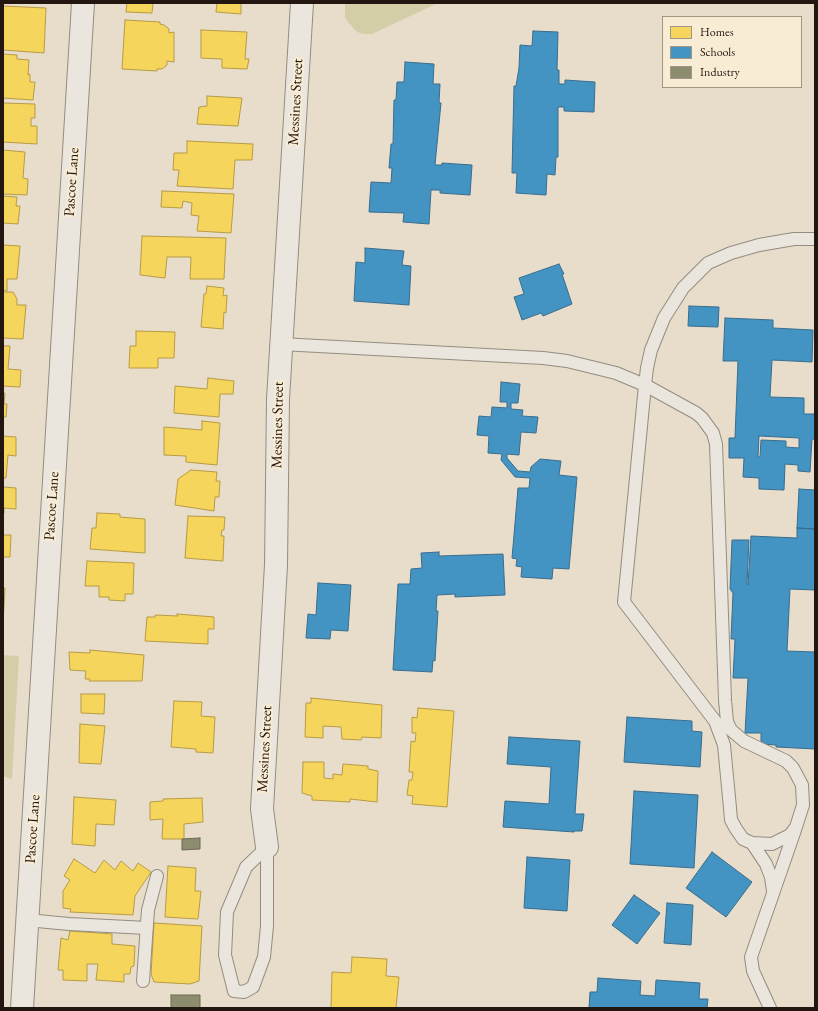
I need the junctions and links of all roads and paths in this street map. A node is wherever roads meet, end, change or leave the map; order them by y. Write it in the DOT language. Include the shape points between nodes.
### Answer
graph roads {
  1 [pos="83,3"];
  2 [pos="302,3"];
  3 [pos="815,238"];
  4 [pos="281,344"];
  5 [pos="645,385"];
  6 [pos="796,827"];
  7 [pos="752,843"];
  8 [pos="267,847"];
  9 [pos="157,876"];
  10 [pos="773,892"];
  11 [pos="27,920"];
  12 [pos="146,928"];
  13 [pos="143,981"];
  14 [pos="22,1008"];
  15 [pos="770,1008"];
  1 -- 11 [label="street, Pascoe Lane"];
  2 -- 4 [label="street, Messines Street"];
  3 -- 5 [label="lane" via="759,245 708,263 683,288 664,318 651,350"];
  4 -- 5 [label="lane" via="543,358 591,366"];
  4 -- 8 [label="street, Messines Street" via="276,565 262,810"];
  5 -- 6 [label="lane" via="696,413 713,433 716,444 724,700 727,722 736,736 786,761 798,776 804,795"];
  5 -- 7 [label="lane" via="624,602 715,721 724,745 731,820 742,839"];
  6 -- 7 [label="lane" via="790,835 777,842 762,845"];
  6 -- 10 [label="lane"];
  7 -- 10 [label="lane" via="766,864"];
  8 -- 8 [label="lane" via="267,926 264,957 253,987 244,992 234,991 225,955 227,912 246,867"];
  9 -- 12 [label="lane"];
  10 -- 15 [label="lane" via="752,958 753,971"];
  11 -- 12 [label="lane"];
  11 -- 14 [label="street, Pascoe Lane"];
  12 -- 13 [label="lane"];
}
